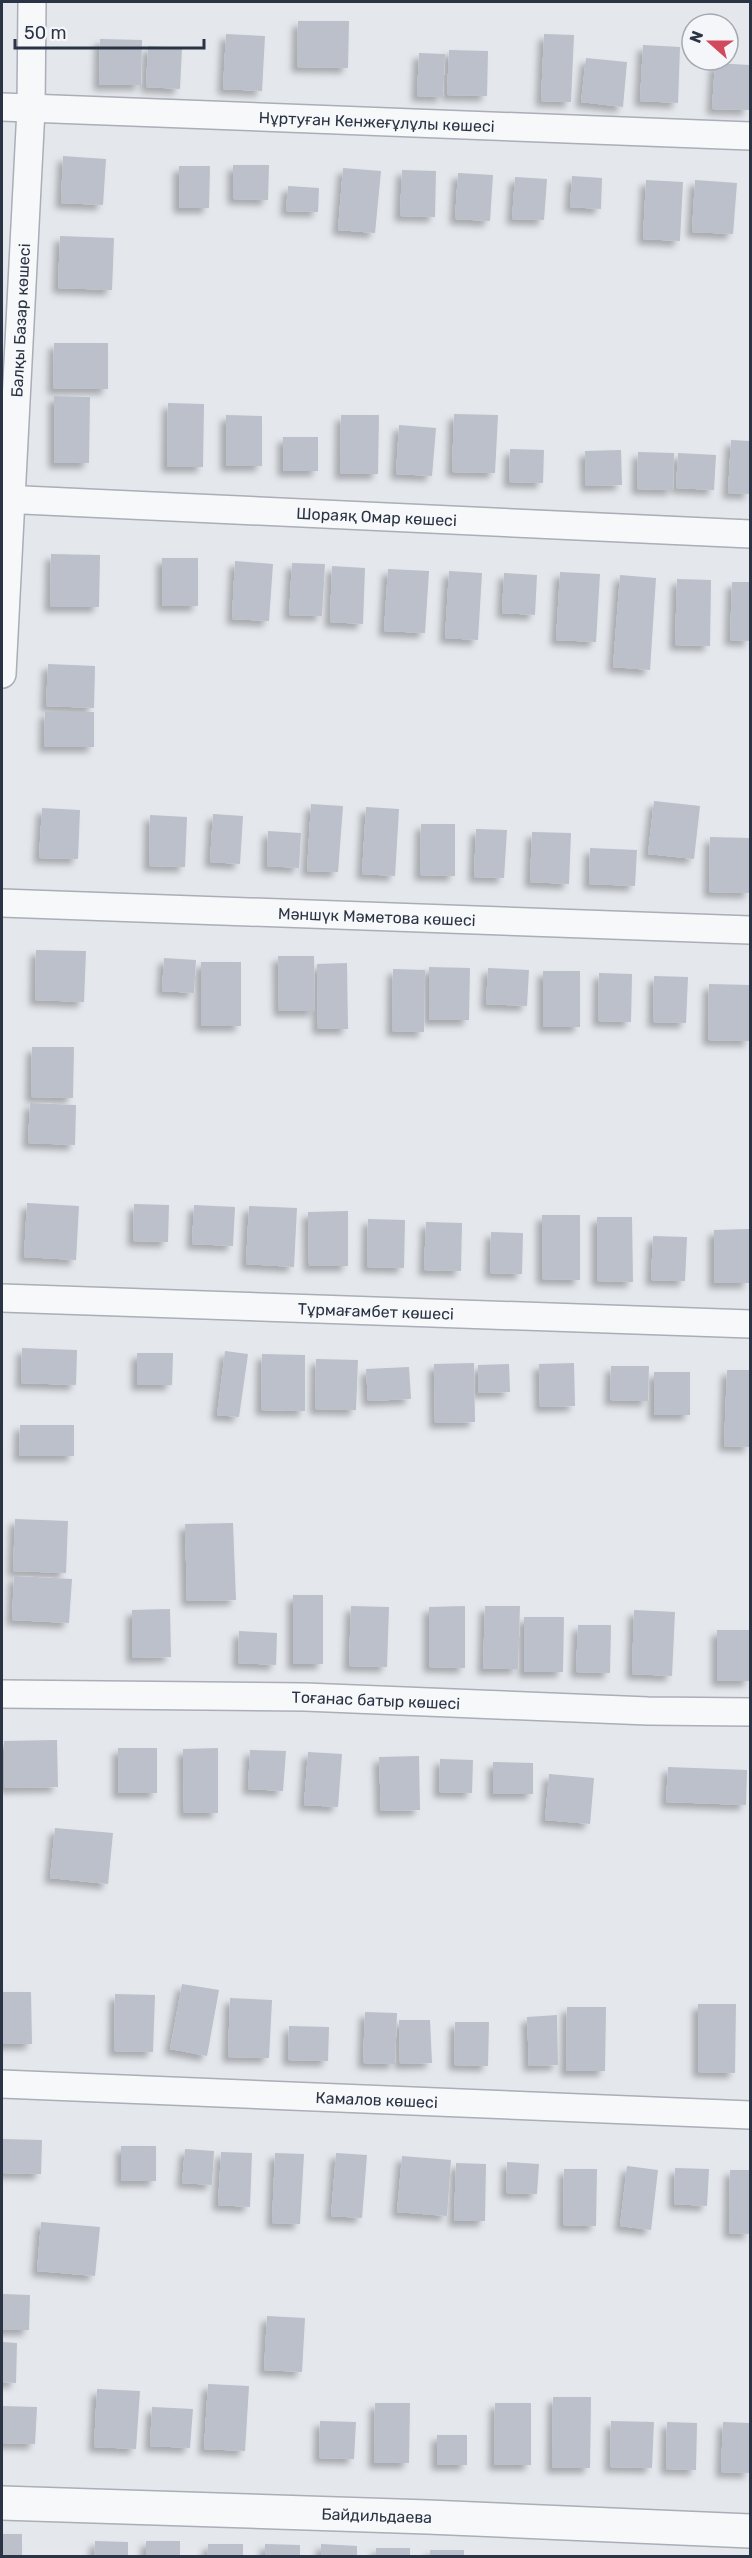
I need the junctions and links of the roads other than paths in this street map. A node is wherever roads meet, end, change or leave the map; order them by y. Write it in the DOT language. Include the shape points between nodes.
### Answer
graph roads {
  1 [pos="32,2"];
  2 [pos="2,107"];
  3 [pos="31,109"];
  4 [pos="750,136"];
  5 [pos="7,499"];
  6 [pos="750,534"];
  7 [pos="2,674"];
  8 [pos="2,903"];
  9 [pos="750,930"];
  10 [pos="2,1298"];
  11 [pos="750,1324"];
  12 [pos="2,1694"];
  13 [pos="750,1712"];
  14 [pos="2,2084"];
  15 [pos="750,2115"];
  16 [pos="2,2503"];
  17 [pos="750,2531"];
  1 -- 3 [label="street, Балқы Базар көшесі"];
  2 -- 3 [label="street, Нұртуған Кенжеғұлұлы көшесі"];
  3 -- 4 [label="street, Нұртуған Кенжеғұлұлы көшесі"];
  3 -- 5 [label="street, Балқы Базар көшесі"];
  5 -- 6 [label="street, Шораяқ Омар көшесі"];
  5 -- 7 [label="street, Балқы Базар көшесі"];
  8 -- 9 [label="street, Мәншүк Мәметова көшесі"];
  10 -- 11 [label="street, Тұрмағамбет көшесі"];
  12 -- 13 [label="street, Тоғанас батыр көшесі" via="305,1697 648,1712"];
  14 -- 15 [label="street, Камалов көшесі"];
  16 -- 17 [label="street, Байдильдаева"];
}
